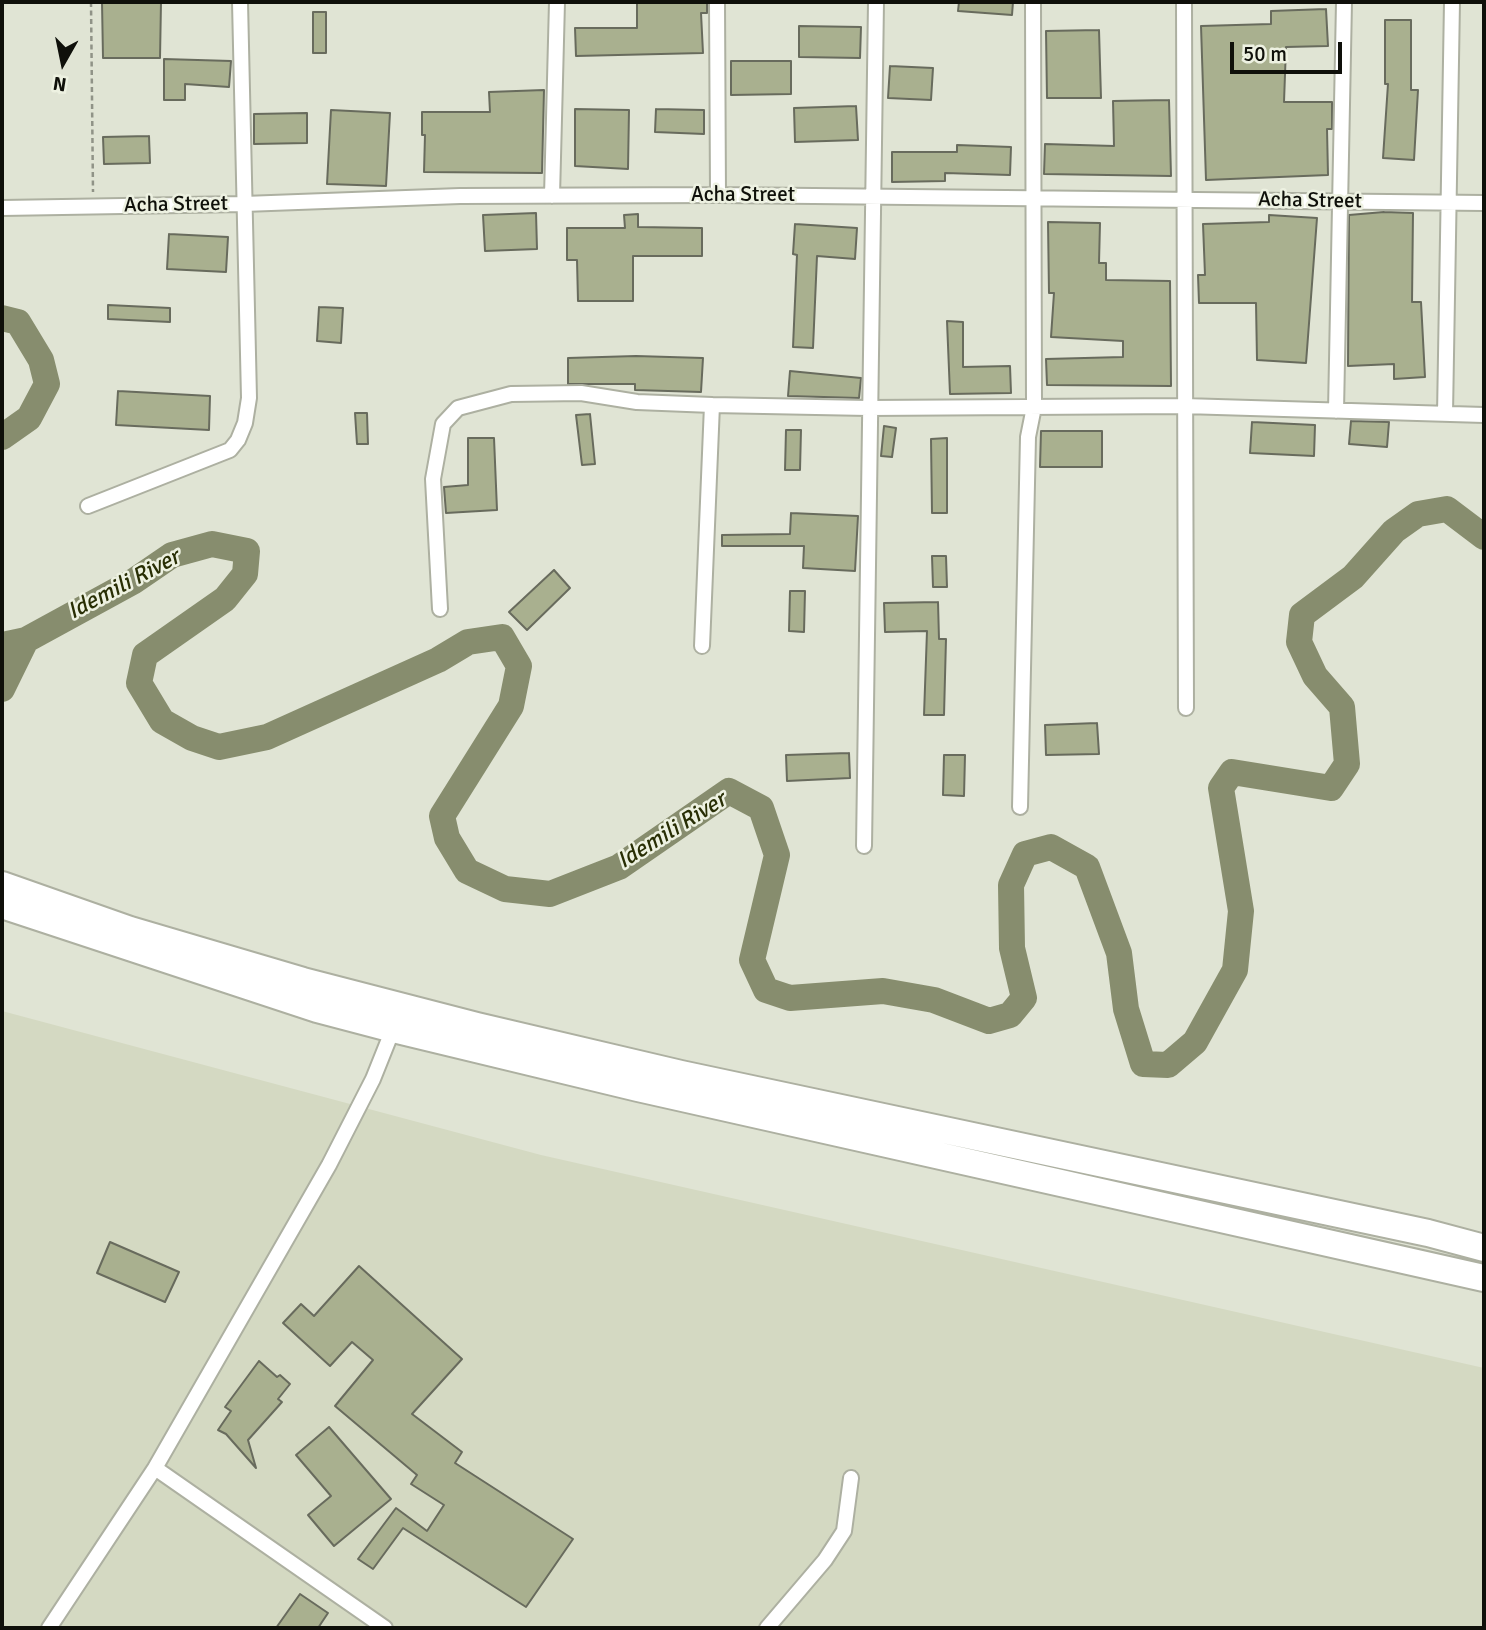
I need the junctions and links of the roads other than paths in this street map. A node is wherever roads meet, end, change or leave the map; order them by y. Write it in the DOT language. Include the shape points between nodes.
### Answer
graph roads {
  1 [pos="240,2"];
  2 [pos="557,2"];
  3 [pos="717,2"];
  4 [pos="876,2"];
  5 [pos="1033,2"];
  6 [pos="1184,2"];
  7 [pos="1344,2"];
  8 [pos="1452,2"];
  9 [pos="718,195"];
  10 [pos="552,196"];
  11 [pos="873,197"];
  12 [pos="1034,199"];
  13 [pos="1184,200"];
  14 [pos="1340,201"];
  15 [pos="1447,203"];
  16 [pos="1484,203"];
  17 [pos="244,204"];
  18 [pos="2,208"];
  19 [pos="712,405"];
  20 [pos="1184,406"];
  21 [pos="1034,407"];
  22 [pos="868,408"];
  23 [pos="1336,411"];
  24 [pos="1445,414"];
  25 [pos="1484,415"];
  26 [pos="88,506"];
  27 [pos="440,609"];
  28 [pos="702,646"];
  29 [pos="1186,708"];
  30 [pos="1020,807"];
  31 [pos="864,846"];
  32 [pos="2,885"];
  33 [pos="2,905"];
  34 [pos="393,1029"];
  35 [pos="1484,1248"];
  36 [pos="1484,1278"];
  37 [pos="155,1468"];
  38 [pos="850,1478"];
  39 [pos="50,1628"];
  40 [pos="385,1628"];
  41 [pos="767,1628"];
  1 -- 17 [label="street"];
  2 -- 10 [label="street"];
  3 -- 9 [label="street"];
  4 -- 11 [label="street"];
  5 -- 12 [label="street"];
  6 -- 13 [label="street"];
  7 -- 14 [label="street"];
  8 -- 15 [label="street"];
  9 -- 10 [label="street, Acha Street"];
  9 -- 11 [label="street, Acha Street"];
  10 -- 17 [label="street, Acha Street"];
  11 -- 12 [label="street, Acha Street"];
  11 -- 22 [label="street"];
  12 -- 13 [label="street, Acha Street"];
  12 -- 21 [label="street"];
  13 -- 14 [label="street, Acha Street"];
  13 -- 20 [label="street"];
  14 -- 15 [label="street, Acha Street"];
  14 -- 23 [label="street"];
  15 -- 16 [label="street, Acha Street"];
  15 -- 24 [label="street"];
  17 -- 18 [label="street, Acha Street"];
  17 -- 26 [label="street" via="249,398 239,440 230,450"];
  19 -- 22 [label="street"];
  19 -- 27 [label="street" via="637,402 581,393 511,394 458,408 443,424 433,479"];
  19 -- 28 [label="street"];
  20 -- 21 [label="street"];
  20 -- 23 [label="street"];
  20 -- 29 [label="street"];
  21 -- 22 [label="street"];
  21 -- 30 [label="street" via="1028,437"];
  22 -- 31 [label="street"];
  23 -- 24 [label="street"];
  24 -- 25 [label="street"];
  32 -- 35 [label="highway" via="143,934 477,1026"];
  33 -- 34 [label="highway" via="317,1009"];
  34 -- 36 [label="highway"];
  34 -- 37 [label="street" via="373,1079 328,1165"];
  37 -- 39 [label="street"];
  37 -- 40 [label="street"];
  38 -- 41 [label="street" via="844,1531"];
}
